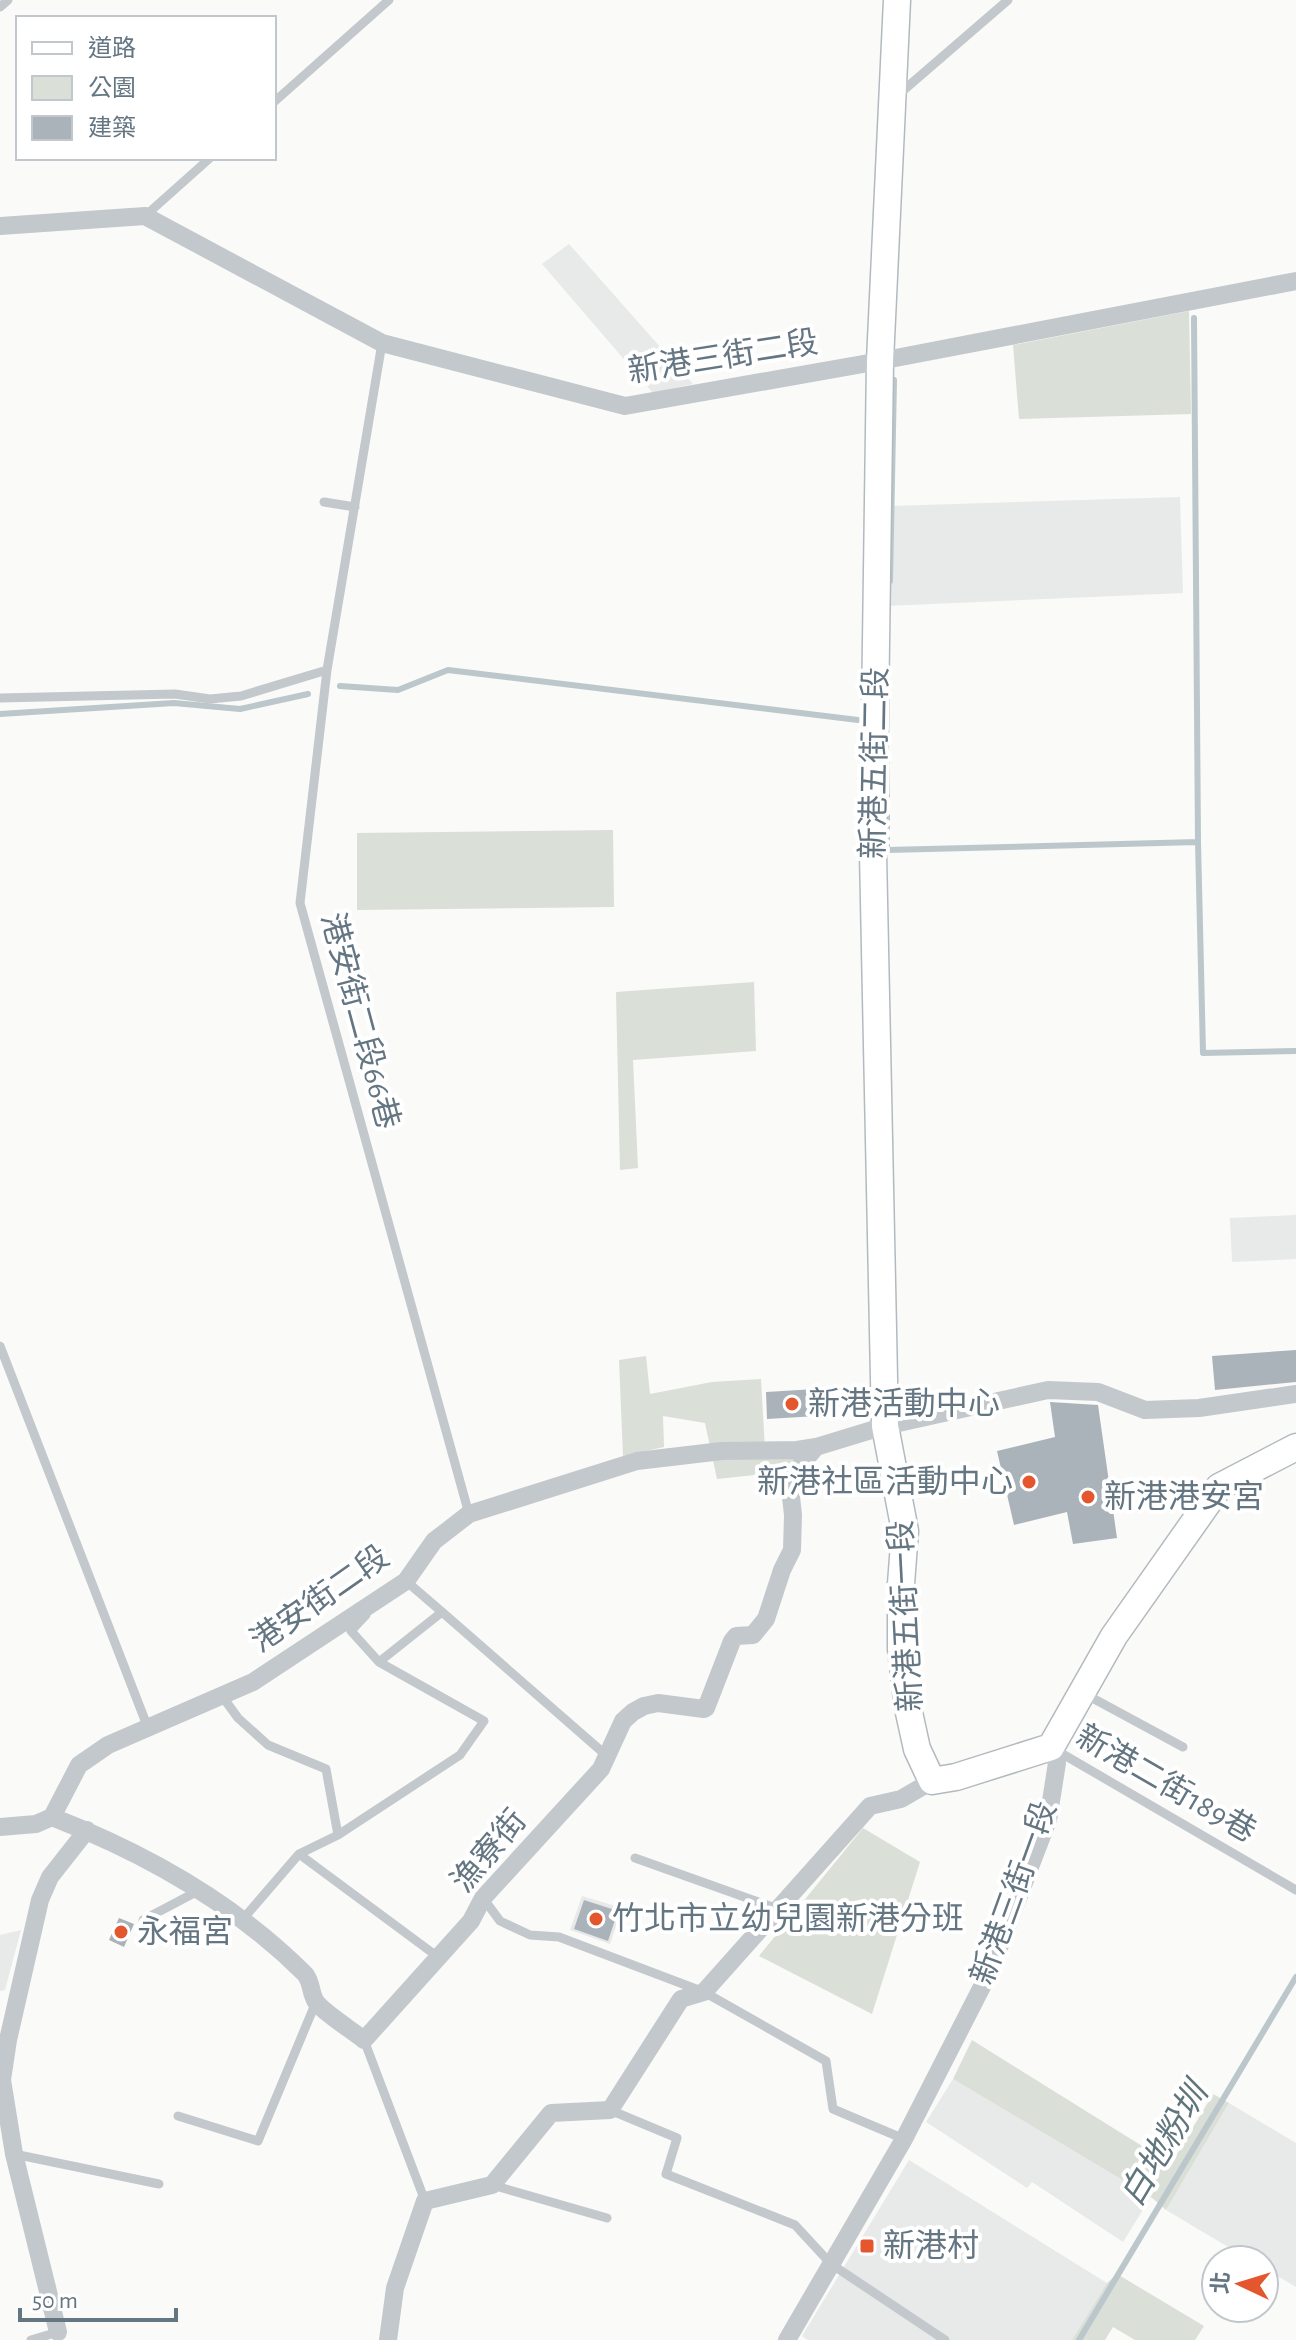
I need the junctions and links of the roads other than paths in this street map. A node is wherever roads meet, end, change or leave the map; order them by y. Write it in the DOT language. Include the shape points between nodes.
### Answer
graph roads {
  1 [pos="8,0"];
  2 [pos="389,0"];
  3 [pos="897,0"];
  4 [pos="1008,0"];
  5 [pos="0,7"];
  6 [pos="276,100"];
  7 [pos="893,100"];
  8 [pos="208,160"];
  9 [pos="145,216"];
  10 [pos="0,226"];
  11 [pos="1296,281"];
  12 [pos="382,343"];
  13 [pos="880,361"];
  14 [pos="324,502"];
  15 [pos="355,507"];
  16 [pos="327,670"];
  17 [pos="0,698"];
  18 [pos="0,1346"];
  19 [pos="1296,1394"];
  20 [pos="885,1426"];
  21 [pos="816,1447"];
  22 [pos="1296,1447"];
  23 [pos="469,1514"];
  24 [pos="406,1581"];
  25 [pos="385,1595"];
  26 [pos="442,1612"];
  27 [pos="379,1662"];
  28 [pos="1082,1693"];
  29 [pos="222,1696"];
  30 [pos="148,1728"];
  31 [pos="1051,1747"];
  32 [pos="1183,1747"];
  33 [pos="607,1756"];
  34 [pos="932,1781"];
  35 [pos="52,1817"];
  36 [pos="0,1827"];
  37 [pos="87,1830"];
  38 [pos="338,1835"];
  39 [pos="299,1854"];
  40 [pos="635,1858"];
  41 [pos="201,1890"];
  42 [pos="1296,1890"];
  43 [pos="483,1898"];
  44 [pos="778,1909"];
  45 [pos="243,1919"];
  46 [pos="143,1920"];
  47 [pos="438,1957"];
  48 [pos="704,1992"];
  49 [pos="316,2002"];
  50 [pos="364,2040"];
  51 [pos="610,2110"];
  52 [pos="178,2116"];
  53 [pos="904,2139"];
  54 [pos="14,2154"];
  55 [pos="159,2184"];
  56 [pos="492,2185"];
  57 [pos="425,2201"];
  58 [pos="607,2218"];
  59 [pos="831,2264"];
  60 [pos="58,2332"];
  61 [pos="31,2340"];
  62 [pos="388,2340"];
  63 [pos="787,2340"];
  64 [pos="945,2340"];
  1 -- 5 [label="lane"];
  2 -- 6 [label="lane"];
  3 -- 7 [label="street, 新港五街二段"];
  4 -- 7 [label="lane"];
  7 -- 13 [label="street, 新港五街二段"];
  8 -- 9 [label="lane"];
  9 -- 10 [label="street"];
  9 -- 12 [label="street, 新港三街二段"];
  11 -- 13 [label="street, 新港三街二段"];
  12 -- 13 [label="street, 新港三街二段" via="625,406"];
  12 -- 15 [label="lane, 港安街二段66巷"];
  13 -- 20 [label="street, 新港五街二段" via="873,853"];
  14 -- 15 [label="lane"];
  15 -- 16 [label="lane, 港安街二段66巷"];
  16 -- 17 [label="lane" via="241,696 210,699 175,694"];
  16 -- 23 [label="lane, 港安街二段66巷" via="300,903"];
  18 -- 30 [label="lane"];
  19 -- 20 [label="street, 港安街二段" via="1145,1410 1098,1392 1048,1390"];
  20 -- 21 [label="street, 港安街二段"];
  20 -- 34 [label="street, 新港五街一段" via="905,1531 901,1649 908,1708 917,1749"];
  21 -- 23 [label="street, 港安街二段" via="637,1461"];
  21 -- 33 [label="street, 漁寮街" via="789,1479 792,1550 762,1626 753,1635 732,1641 706,1708 644,1706 623,1721"];
  22 -- 28 [label="street" via="1219,1487 1114,1636"];
  23 -- 24 [label="street, 港安街二段" via="434,1541"];
  24 -- 25 [label="street, 港安街二段"];
  24 -- 26 [label="lane"];
  25 -- 27 [label="lane" via="351,1631"];
  25 -- 29 [label="street, 港安街二段" via="253,1682"];
  26 -- 27 [label="lane"];
  26 -- 33 [label="lane"];
  27 -- 38 [label="lane" via="484,1721 460,1755"];
  28 -- 31 [label="street"];
  28 -- 32 [label="lane"];
  29 -- 30 [label="street, 港安街二段"];
  29 -- 38 [label="lane" via="268,1745 326,1769"];
  30 -- 35 [label="street, 港安街二段" via="79,1765"];
  31 -- 34 [label="street"];
  31 -- 42 [label="lane, 新港二街189巷"];
  31 -- 53 [label="street, 新港三街一段" via="1057,1763 1048,1820 990,1971"];
  33 -- 43 [label="street, 漁寮街" via="601,1769"];
  34 -- 44 [label="street" via="901,1799 870,1806"];
  35 -- 36 [label="street"];
  35 -- 37 [label="street"];
  37 -- 41 [label="street"];
  37 -- 54 [label="street" via="50,1877 40,1900 11,2024 2,2080"];
  38 -- 39 [label="lane"];
  39 -- 45 [label="lane"];
  39 -- 47 [label="lane"];
  40 -- 44 [label="lane"];
  41 -- 45 [label="street"];
  41 -- 46 [label="lane"];
  43 -- 47 [label="street, 漁寮街" via="471,1921"];
  43 -- 48 [label="lane" via="500,1921 530,1935 559,1937"];
  44 -- 48 [label="street"];
  45 -- 49 [label="street" via="308,1977"];
  47 -- 50 [label="street, 漁寮街"];
  48 -- 51 [label="street" via="681,1999"];
  48 -- 53 [label="lane" via="826,2061 833,2109"];
  49 -- 50 [label="street"];
  49 -- 52 [label="lane" via="258,2141"];
  50 -- 57 [label="lane"];
  51 -- 56 [label="street" via="551,2113"];
  51 -- 59 [label="lane" via="677,2138 666,2174 795,2225"];
  53 -- 59 [label="street, 新港三街一段"];
  54 -- 55 [label="lane"];
  54 -- 60 [label="street"];
  56 -- 57 [label="street"];
  56 -- 58 [label="lane"];
  57 -- 62 [label="street" via="395,2288"];
  59 -- 63 [label="street, 新港三街一段"];
  59 -- 64 [label="lane"];
  60 -- 61 [label="lane"];
}
